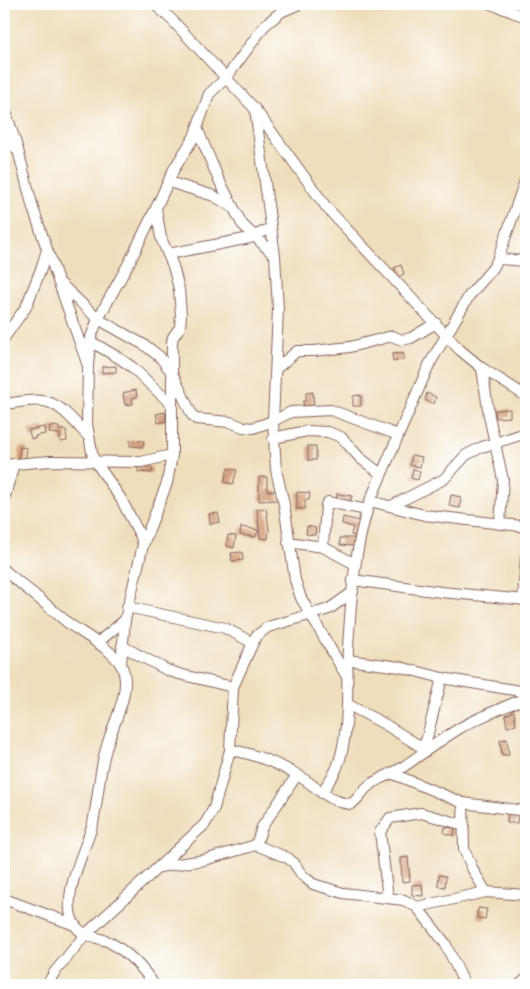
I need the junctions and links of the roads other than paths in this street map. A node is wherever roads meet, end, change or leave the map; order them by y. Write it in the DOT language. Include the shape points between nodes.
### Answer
graph roads {
  1 [pos="155,4"];
  2 [pos="298,4"];
  3 [pos="491,4"];
  4 [pos="526,17"];
  5 [pos="226,78"];
  6 [pos="4,106"];
  7 [pos="255,109"];
  8 [pos="197,128"];
  9 [pos="4,139"];
  10 [pos="18,150"];
  11 [pos="526,178"];
  12 [pos="169,182"];
  13 [pos="156,208"];
  14 [pos="233,208"];
  15 [pos="272,228"];
  16 [pos="255,236"];
  17 [pos="47,250"];
  18 [pos="168,254"];
  19 [pos="275,256"];
  20 [pos="498,258"];
  21 [pos="526,261"];
  22 [pos="57,279"];
  23 [pos="98,319"];
  24 [pos="436,323"];
  25 [pos="446,334"];
  26 [pos="4,338"];
  27 [pos="90,341"];
  28 [pos="88,366"];
  29 [pos="276,368"];
  30 [pos="482,368"];
  31 [pos="172,373"];
  32 [pos="526,396"];
  33 [pos="4,404"];
  34 [pos="171,404"];
  35 [pos="273,421"];
  36 [pos="526,433"];
  37 [pos="398,435"];
  38 [pos="88,436"];
  39 [pos="273,438"];
  40 [pos="495,443"];
  41 [pos="172,455"];
  42 [pos="96,463"];
  43 [pos="9,465"];
  44 [pos="381,474"];
  45 [pos="4,499"];
  46 [pos="368,505"];
  47 [pos="391,506"];
  48 [pos="500,524"];
  49 [pos="526,528"];
  50 [pos="288,542"];
  51 [pos="143,545"];
  52 [pos="322,547"];
  53 [pos="526,556"];
  54 [pos="355,564"];
  55 [pos="4,570"];
  56 [pos="354,580"];
  57 [pos="352,592"];
  58 [pos="525,600"];
  59 [pos="127,607"];
  60 [pos="310,614"];
  61 [pos="125,620"];
  62 [pos="96,643"];
  63 [pos="253,643"];
  64 [pos="122,646"];
  65 [pos="348,660"];
  66 [pos="121,664"];
  67 [pos="347,678"];
  68 [pos="442,678"];
  69 [pos="233,687"];
  70 [pos="526,692"];
  71 [pos="526,698"];
  72 [pos="347,704"];
  73 [pos="425,749"];
  74 [pos="230,750"];
  75 [pos="391,772"];
  76 [pos="297,775"];
  77 [pos="322,793"];
  78 [pos="463,803"];
  79 [pos="526,811"];
  80 [pos="464,826"];
  81 [pos="256,845"];
  82 [pos="159,868"];
  83 [pos="486,892"];
  84 [pos="526,895"];
  85 [pos="388,898"];
  86 [pos="4,899"];
  87 [pos="417,907"];
  88 [pos="75,925"];
  89 [pos="85,935"];
  90 [pos="526,979"];
  91 [pos="48,985"];
  92 [pos="154,985"];
  93 [pos="466,985"];
  94 [pos="519,985"];
  1 -- 5 [label="street"];
  2 -- 5 [label="street" via="265,25"];
  3 -- 4 [label="street"];
  5 -- 7 [label="street"];
  5 -- 8 [label="street" via="210,94"];
  6 -- 10 [label="street"];
  7 -- 15 [label="street"];
  7 -- 24 [label="street" via="327,208"];
  8 -- 12 [label="street"];
  8 -- 14 [label="street"];
  9 -- 10 [label="street"];
  10 -- 17 [label="street"];
  11 -- 20 [label="street"];
  12 -- 13 [label="street"];
  12 -- 14 [label="street" via="214,196"];
  13 -- 18 [label="street" via="161,238"];
  13 -- 23 [label="street"];
  14 -- 16 [label="street" via="242,224"];
  15 -- 16 [label="street"];
  15 -- 19 [label="street"];
  16 -- 18 [label="street"];
  16 -- 19 [label="street"];
  17 -- 22 [label="street"];
  17 -- 26 [label="street" via="26,307"];
  18 -- 31 [label="street" via="179,289 181,316 180,327 172,339"];
  19 -- 29 [label="street" via="278,309"];
  20 -- 21 [label="street"];
  20 -- 25 [label="street"];
  22 -- 23 [label="street"];
  22 -- 28 [label="street"];
  23 -- 27 [label="street"];
  23 -- 31 [label="street" via="146,346"];
  24 -- 25 [label="street"];
  24 -- 29 [label="street" via="402,340 392,336 350,347 298,351"];
  25 -- 30 [label="street"];
  25 -- 37 [label="street"];
  27 -- 28 [label="street"];
  27 -- 34 [label="street" via="132,367"];
  28 -- 38 [label="street"];
  29 -- 35 [label="street"];
  30 -- 32 [label="street"];
  30 -- 40 [label="street"];
  31 -- 34 [label="street"];
  31 -- 35 [label="street" via="196,418 252,428"];
  33 -- 38 [label="street" via="42,400 52,403"];
  34 -- 41 [label="street"];
  35 -- 37 [label="street" via="292,412 331,410"];
  35 -- 39 [label="street"];
  36 -- 40 [label="street"];
  37 -- 44 [label="street"];
  38 -- 42 [label="street"];
  39 -- 44 [label="street" via="307,431 328,432 341,437 360,458"];
  39 -- 50 [label="street"];
  40 -- 47 [label="street" via="466,455 444,479"];
  40 -- 48 [label="street" via="503,480"];
  41 -- 42 [label="street" via="141,462"];
  41 -- 51 [label="street" via="167,484"];
  42 -- 43 [label="street" via="50,461"];
  42 -- 51 [label="street" via="121,499"];
  43 -- 45 [label="street"];
  44 -- 46 [label="street"];
  46 -- 47 [label="street"];
  46 -- 52 [label="street" via="328,502"];
  46 -- 54 [label="street"];
  47 -- 48 [label="street" via="424,515"];
  48 -- 49 [label="street"];
  50 -- 52 [label="street"];
  50 -- 60 [label="street" via="295,580"];
  51 -- 59 [label="street"];
  52 -- 54 [label="street"];
  53 -- 58 [label="street"];
  54 -- 56 [label="street"];
  55 -- 62 [label="street"];
  56 -- 57 [label="street"];
  56 -- 58 [label="street"];
  57 -- 60 [label="street" via="329,609"];
  57 -- 65 [label="street"];
  59 -- 61 [label="street"];
  59 -- 63 [label="street" via="225,628"];
  60 -- 63 [label="street" via="268,627 256,636"];
  60 -- 67 [label="street"];
  61 -- 62 [label="street"];
  61 -- 64 [label="street"];
  62 -- 66 [label="street"];
  63 -- 69 [label="street"];
  64 -- 66 [label="street"];
  64 -- 69 [label="street" via="167,670"];
  65 -- 67 [label="street"];
  65 -- 68 [label="street" via="400,667"];
  66 -- 88 [label="street" via="126,689 106,749 92,824 70,899"];
  67 -- 72 [label="street"];
  68 -- 70 [label="street"];
  68 -- 73 [label="street"];
  69 -- 74 [label="street"];
  71 -- 73 [label="street" via="462,727"];
  72 -- 73 [label="street"];
  72 -- 77 [label="street" via="346,730 336,770"];
  73 -- 75 [label="street" via="402,768"];
  74 -- 76 [label="street" via="266,760"];
  74 -- 82 [label="street" via="210,816"];
  75 -- 77 [label="street" via="368,786 351,804"];
  75 -- 78 [label="street"];
  76 -- 77 [label="street"];
  76 -- 81 [label="street" via="262,826"];
  78 -- 79 [label="street"];
  78 -- 80 [label="street"];
  80 -- 83 [label="street" via="464,849"];
  80 -- 85 [label="street" via="421,813 390,818 380,832"];
  81 -- 82 [label="street" via="204,860"];
  81 -- 85 [label="street" via="288,858 313,884 342,893"];
  82 -- 89 [label="street"];
  83 -- 84 [label="street"];
  83 -- 87 [label="street"];
  85 -- 87 [label="street" via="404,900"];
  86 -- 88 [label="street"];
  87 -- 93 [label="street" via="445,943"];
  88 -- 89 [label="street"];
  89 -- 91 [label="street" via="54,972"];
  89 -- 92 [label="street" via="121,949"];
  90 -- 94 [label="street"];
}
